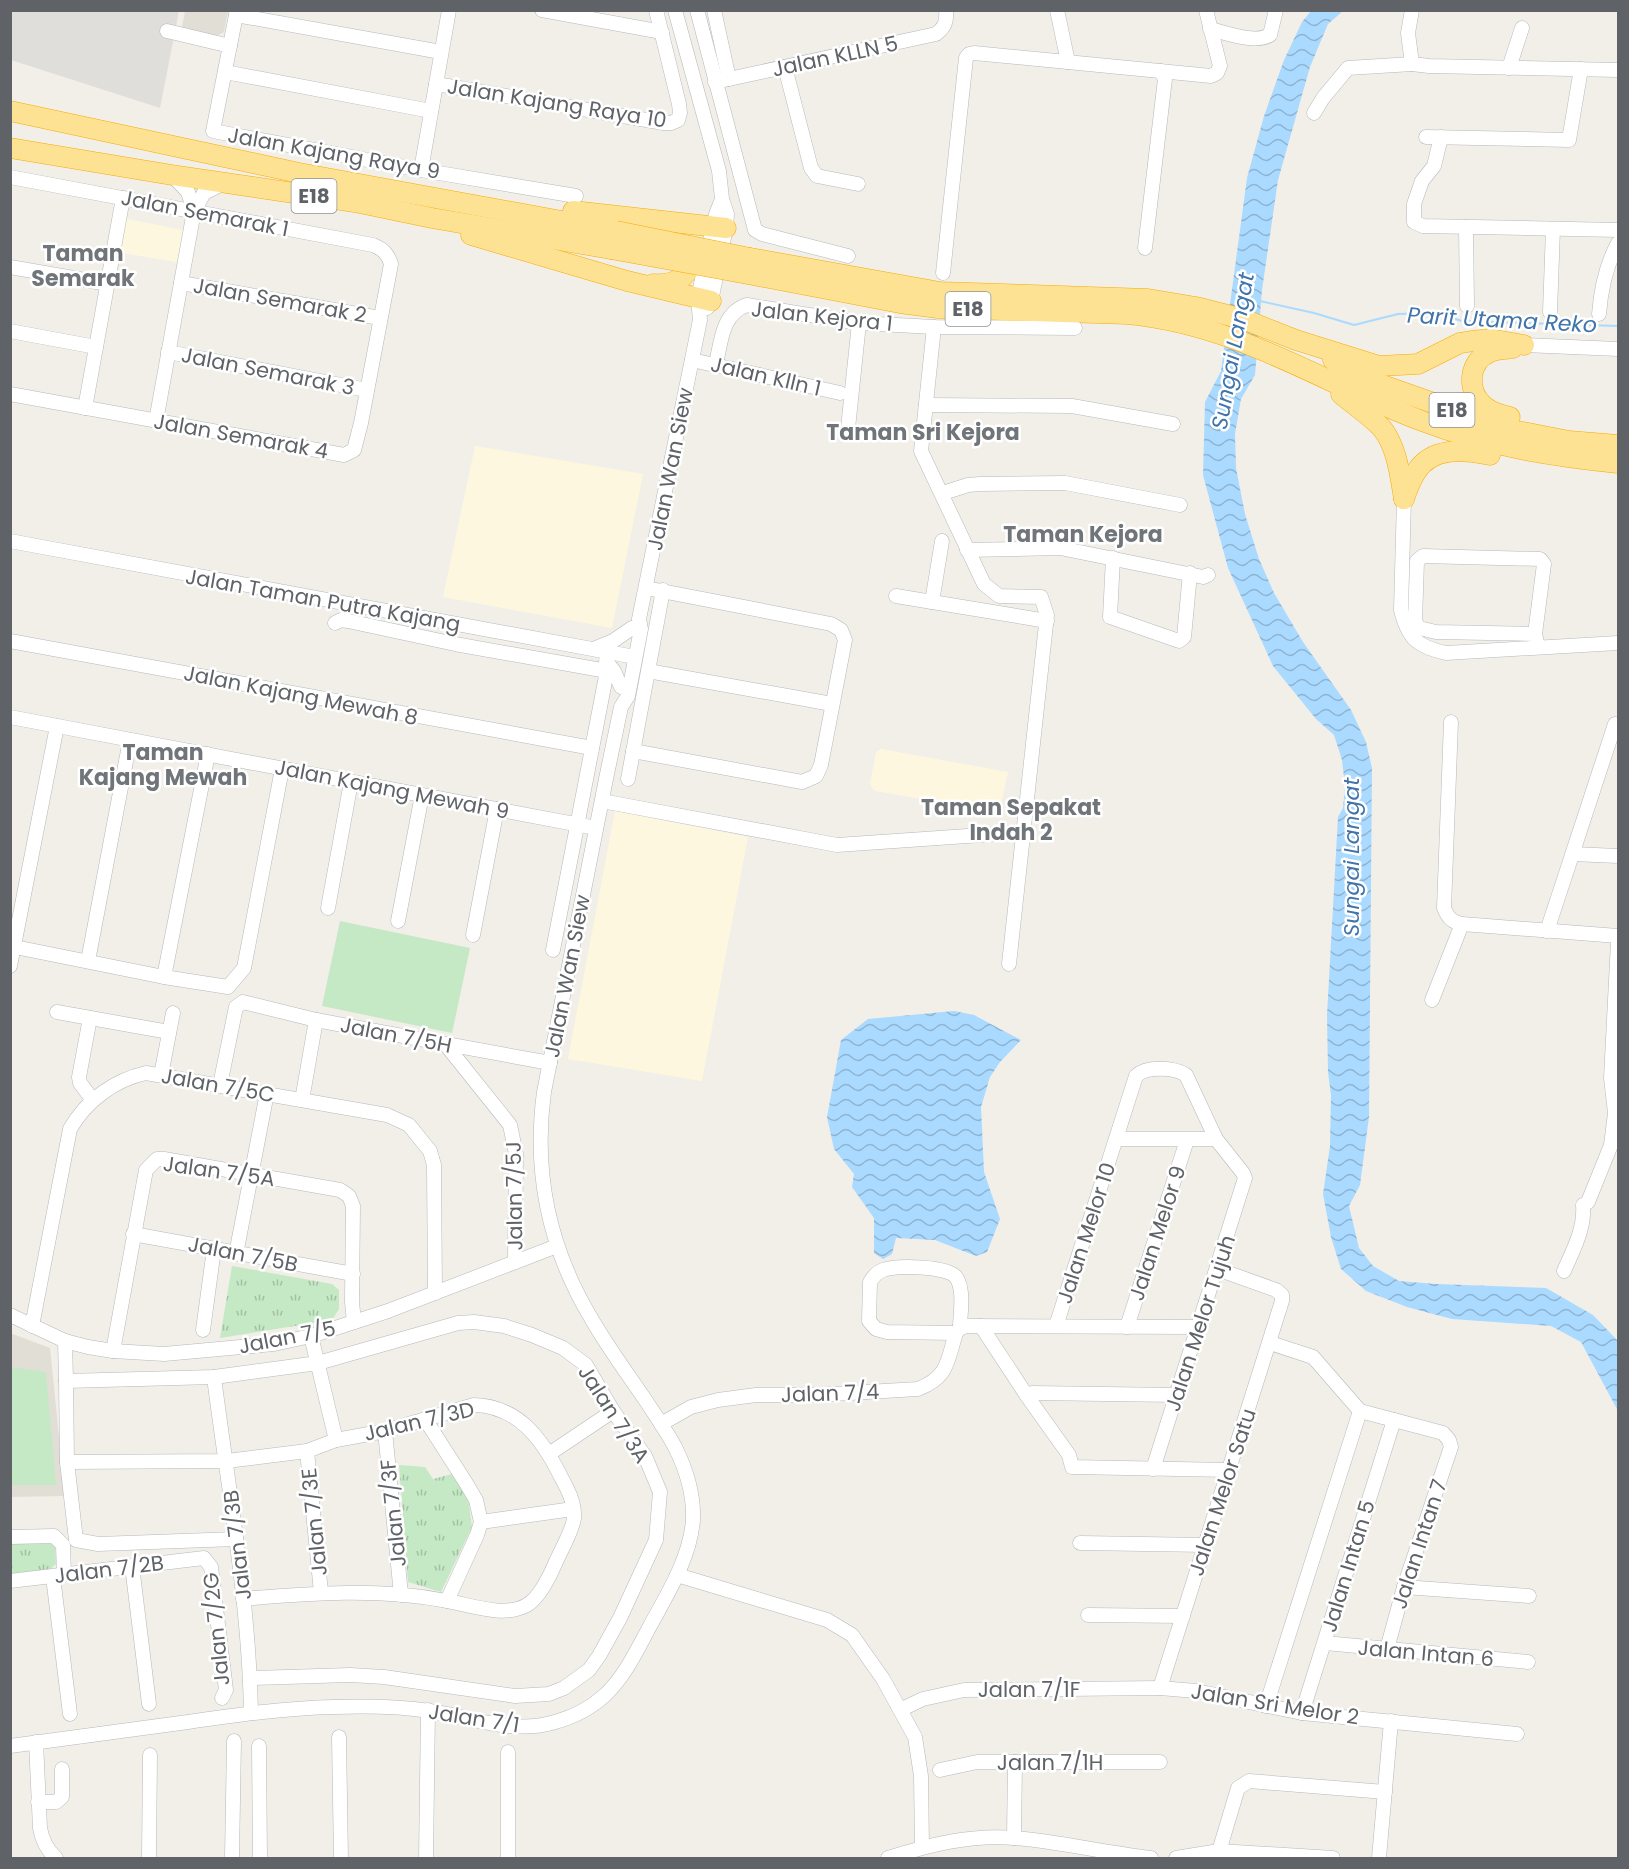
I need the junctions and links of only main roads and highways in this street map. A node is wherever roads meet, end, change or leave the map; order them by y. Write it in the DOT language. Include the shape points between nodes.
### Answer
graph roads {
  1 [pos="10,111"];
  2 [pos="10,148"];
  3 [pos="390,189"];
  4 [pos="402,212"];
  5 [pos="688,223"];
  6 [pos="720,228"];
  7 [pos="613,240"];
  8 [pos="627,281"];
  9 [pos="705,300"];
  10 [pos="1296,340"];
  11 [pos="1316,372"];
  12 [pos="1618,444"];
  13 [pos="1552,457"];
  14 [pos="1618,463"];
  1 -- 3 [label="highway, E18"];
  2 -- 4 [label="highway, E18"];
  3 -- 5 [label="highway" via="436,188 593,214"];
  3 -- 7 [label="highway, E18"];
  4 -- 7 [label="highway, E18"];
  4 -- 8 [label="highway"];
  5 -- 6 [label="highway"];
  5 -- 8 [label="highway" via="698,236 698,250 683,278 661,285"];
  7 -- 10 [label="highway, E18, bridge" via="940,292 1148,299 1243,320"];
  7 -- 11 [label="highway, E18, bridge" via="900,303 1158,317 1228,337"];
  8 -- 9 [label="highway"];
  10 -- 12 [label="highway, E18" via="1368,380 1507,429 1569,441"];
  10 -- 12 [label="highway" via="1379,366 1418,364 1473,341 1490,339 1524,345 1489,352 1473,369 1471,383 1475,396 1485,407"];
  11 -- 13 [label="highway, E18" via="1368,398 1469,438"];
  11 -- 13 [label="highway" via="1382,429 1399,466 1404,499 1416,472 1445,451 1517,459"];
  13 -- 14 [label="highway, E18"];
}
